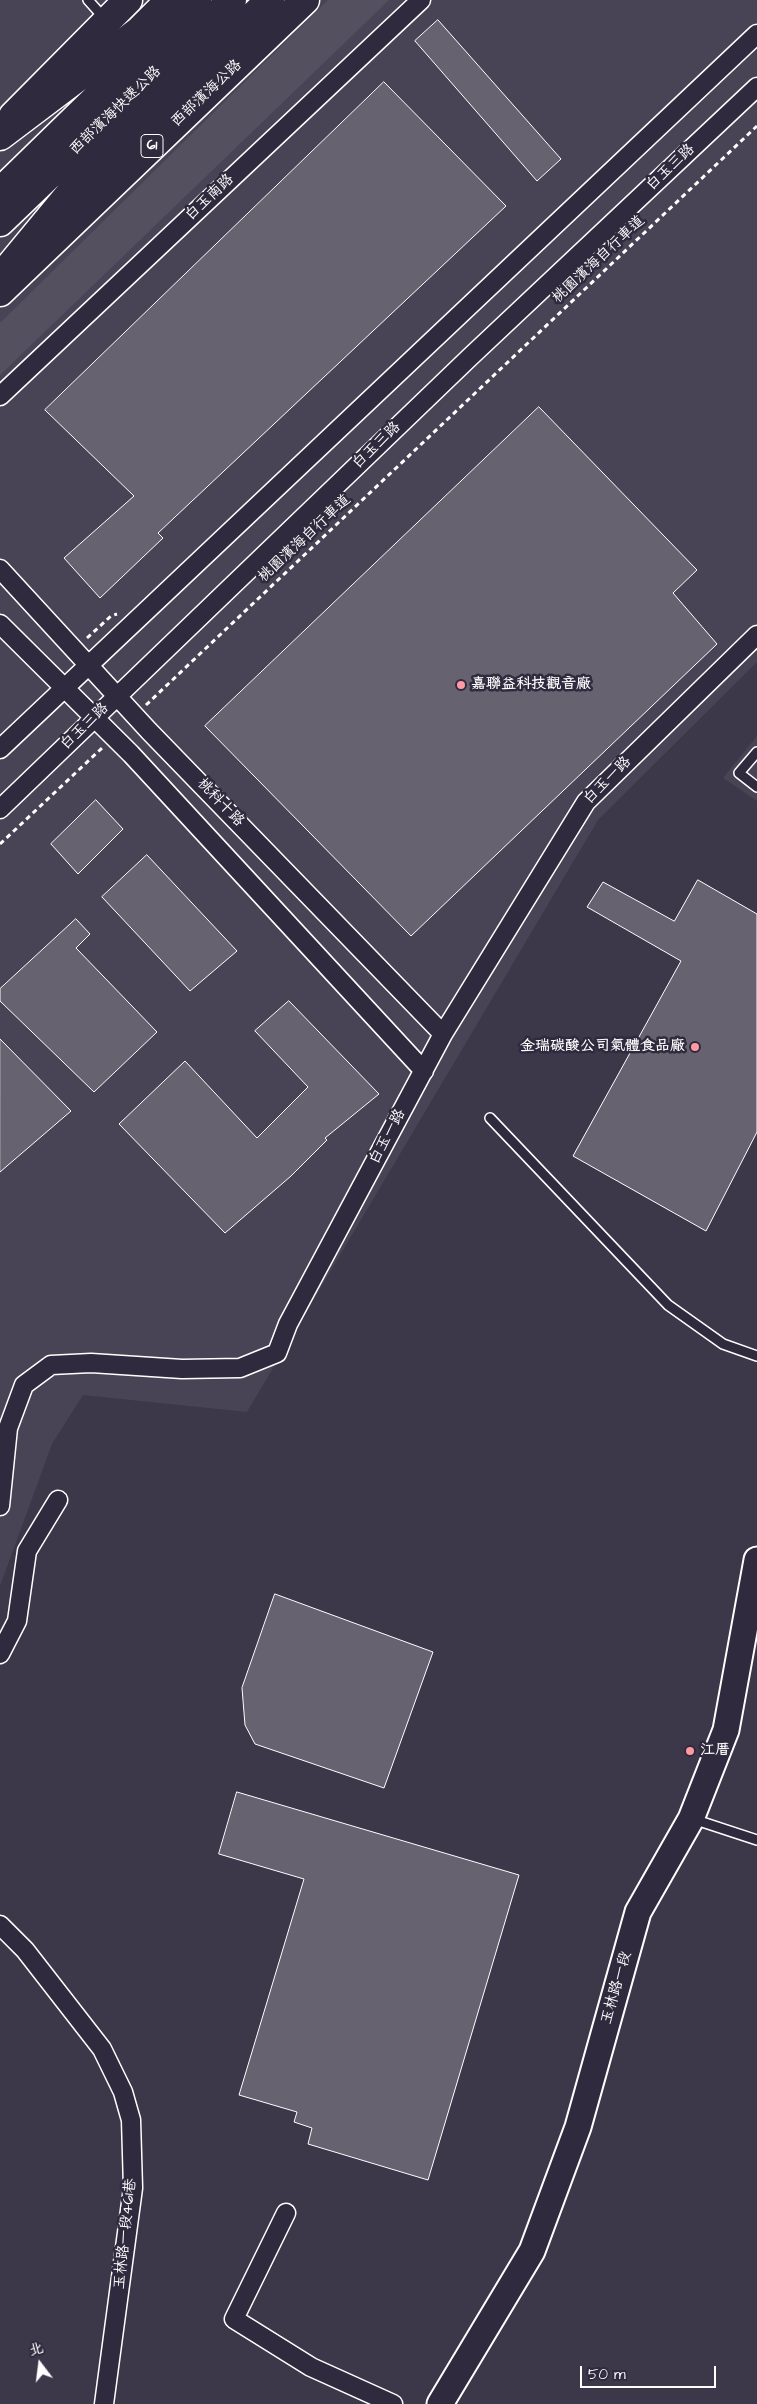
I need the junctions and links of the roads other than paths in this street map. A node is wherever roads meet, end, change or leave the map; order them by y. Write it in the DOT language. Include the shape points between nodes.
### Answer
graph roads {
  1 [pos="88,0"];
  2 [pos="128,0"];
  3 [pos="170,0"];
  4 [pos="197,0"];
  5 [pos="232,0"];
  6 [pos="270,0"];
  7 [pos="305,0"];
  8 [pos="421,0"];
  9 [pos="107,21"];
  10 [pos="757,34"];
  11 [pos="757,87"];
  12 [pos="0,129"];
  13 [pos="0,136"];
  14 [pos="0,192"];
  15 [pos="0,222"];
  16 [pos="0,278"];
  17 [pos="0,292"];
  18 [pos="0,396"];
  19 [pos="0,569"];
  20 [pos="0,624"];
  21 [pos="757,635"];
  22 [pos="89,665"];
  23 [pos="64,688"];
  24 [pos="118,696"];
  25 [pos="95,718"];
  26 [pos="0,749"];
  27 [pos="757,752"];
  28 [pos="757,787"];
  29 [pos="0,809"];
  30 [pos="443,1034"];
  31 [pos="424,1071"];
  32 [pos="490,1118"];
  33 [pos="757,1356"];
  34 [pos="58,1500"];
  35 [pos="0,1506"];
  36 [pos="757,1560"];
  37 [pos="0,1654"];
  38 [pos="691,1819"];
  39 [pos="757,1840"];
  40 [pos="0,1926"];
  41 [pos="286,2213"];
  42 [pos="104,2404"];
  43 [pos="393,2404"];
  44 [pos="440,2404"];
  1 -- 9 [label="lane"];
  2 -- 9 [label="main road"];
  3 -- 13 [label="main road" via="139,31"];
  4 -- 14 [label="main road, 西部濱海快速公路"];
  5 -- 15 [label="main road, 西部濱海快速公路"];
  6 -- 16 [label="main road" via="77,184"];
  7 -- 17 [label="main road, 西部濱海公路 / 61"];
  8 -- 18 [label="street, 白玉南路"];
  9 -- 12 [label="main road"];
  10 -- 22 [label="street"];
  11 -- 24 [label="street, 白玉三路" via="462,364"];
  19 -- 22 [label="street, 桃科十路"];
  20 -- 23 [label="street, 桃科十路"];
  21 -- 30 [label="street, 白玉一路" via="586,802"];
  22 -- 23 [label="street"];
  22 -- 24 [label="street, 桃科十路"];
  23 -- 25 [label="street, 桃科十路"];
  23 -- 26 [label="street"];
  24 -- 25 [label="street, 白玉三路"];
  24 -- 30 [label="street, 桃科十路"];
  25 -- 29 [label="street, 白玉三路"];
  25 -- 31 [label="street, 桃科十路"];
  27 -- 28 [label="lane" via="739,773"];
  30 -- 31 [label="street, 白玉一路"];
  31 -- 35 [label="street, 白玉一路" via="288,1324 277,1352 240,1368 182,1370 91,1363 51,1365 24,1385 8,1428"];
  32 -- 33 [label="lane" via="668,1305 723,1344"];
  34 -- 37 [label="street" via="27,1551 17,1621"];
  36 -- 38 [label="street, 玉林路一段" via="726,1730"];
  38 -- 39 [label="lane"];
  38 -- 44 [label="street, 玉林路一段" via="638,1912 578,2127 532,2251"];
  40 -- 42 [label="street, 玉林路一段461巷" via="25,1950 102,2049 123,2092 131,2120 133,2188"];
  41 -- 43 [label="street" via="234,2320 311,2367"];
}
